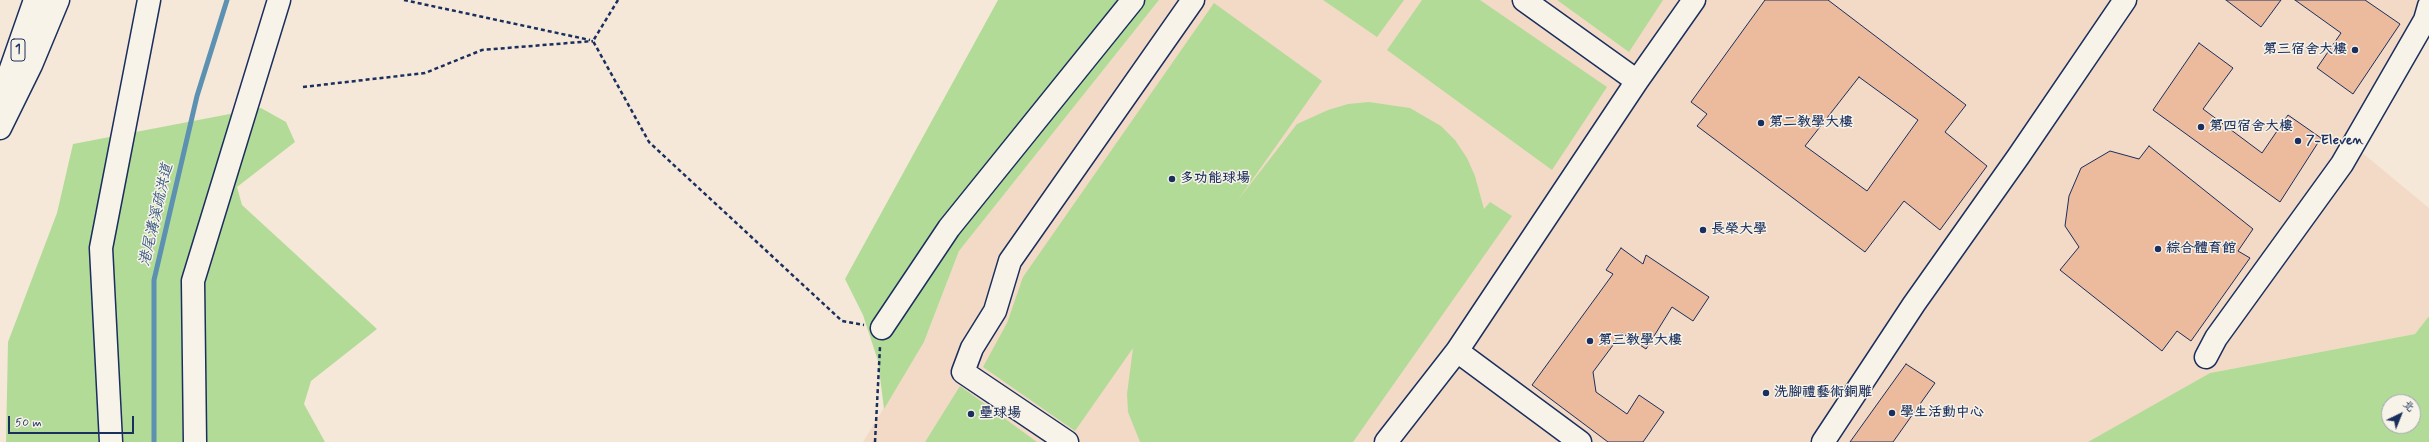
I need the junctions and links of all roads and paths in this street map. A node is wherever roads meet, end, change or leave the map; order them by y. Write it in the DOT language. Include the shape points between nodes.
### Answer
graph roads {
  1 [pos="35,0"];
  2 [pos="58,0"];
  3 [pos="149,0"];
  4 [pos="279,0"];
  5 [pos="404,0"];
  6 [pos="618,0"];
  7 [pos="1133,0"];
  8 [pos="1193,0"];
  9 [pos="1524,0"];
  10 [pos="1694,0"];
  11 [pos="2126,0"];
  12 [pos="2429,6"];
  13 [pos="592,41"];
  14 [pos="1637,81"];
  15 [pos="303,87"];
  16 [pos="0,100"];
  17 [pos="0,128"];
  18 [pos="882,328"];
  19 [pos="1457,351"];
  20 [pos="2206,357"];
  21 [pos="111,442"];
  22 [pos="195,442"];
  23 [pos="875,442"];
  24 [pos="1067,442"];
  25 [pos="1386,442"];
  26 [pos="1580,442"];
  27 [pos="1823,442"];
  1 -- 16 [label="main road, 1"];
  2 -- 17 [label="main road" via="31,65"];
  3 -- 21 [label="main road" via="101,248"];
  4 -- 22 [label="main road" via="193,281"];
  5 -- 13 [label="path"];
  6 -- 13 [label="path"];
  7 -- 18 [label="main road" via="949,228"];
  8 -- 24 [label="main road" via="1010,261 995,311 972,348 963,372"];
  9 -- 14 [label="main road"];
  10 -- 14 [label="main road"];
  11 -- 27 [label="main road" via="1914,304"];
  12 -- 20 [label="main road" via="2425,20 2342,164 2216,338"];
  13 -- 15 [label="path" via="482,50 425,73"];
  13 -- 18 [label="path" via="650,142 842,321"];
  14 -- 19 [label="main road"];
  18 -- 23 [label="path"];
  19 -- 25 [label="main road"];
  19 -- 26 [label="main road"];
}
